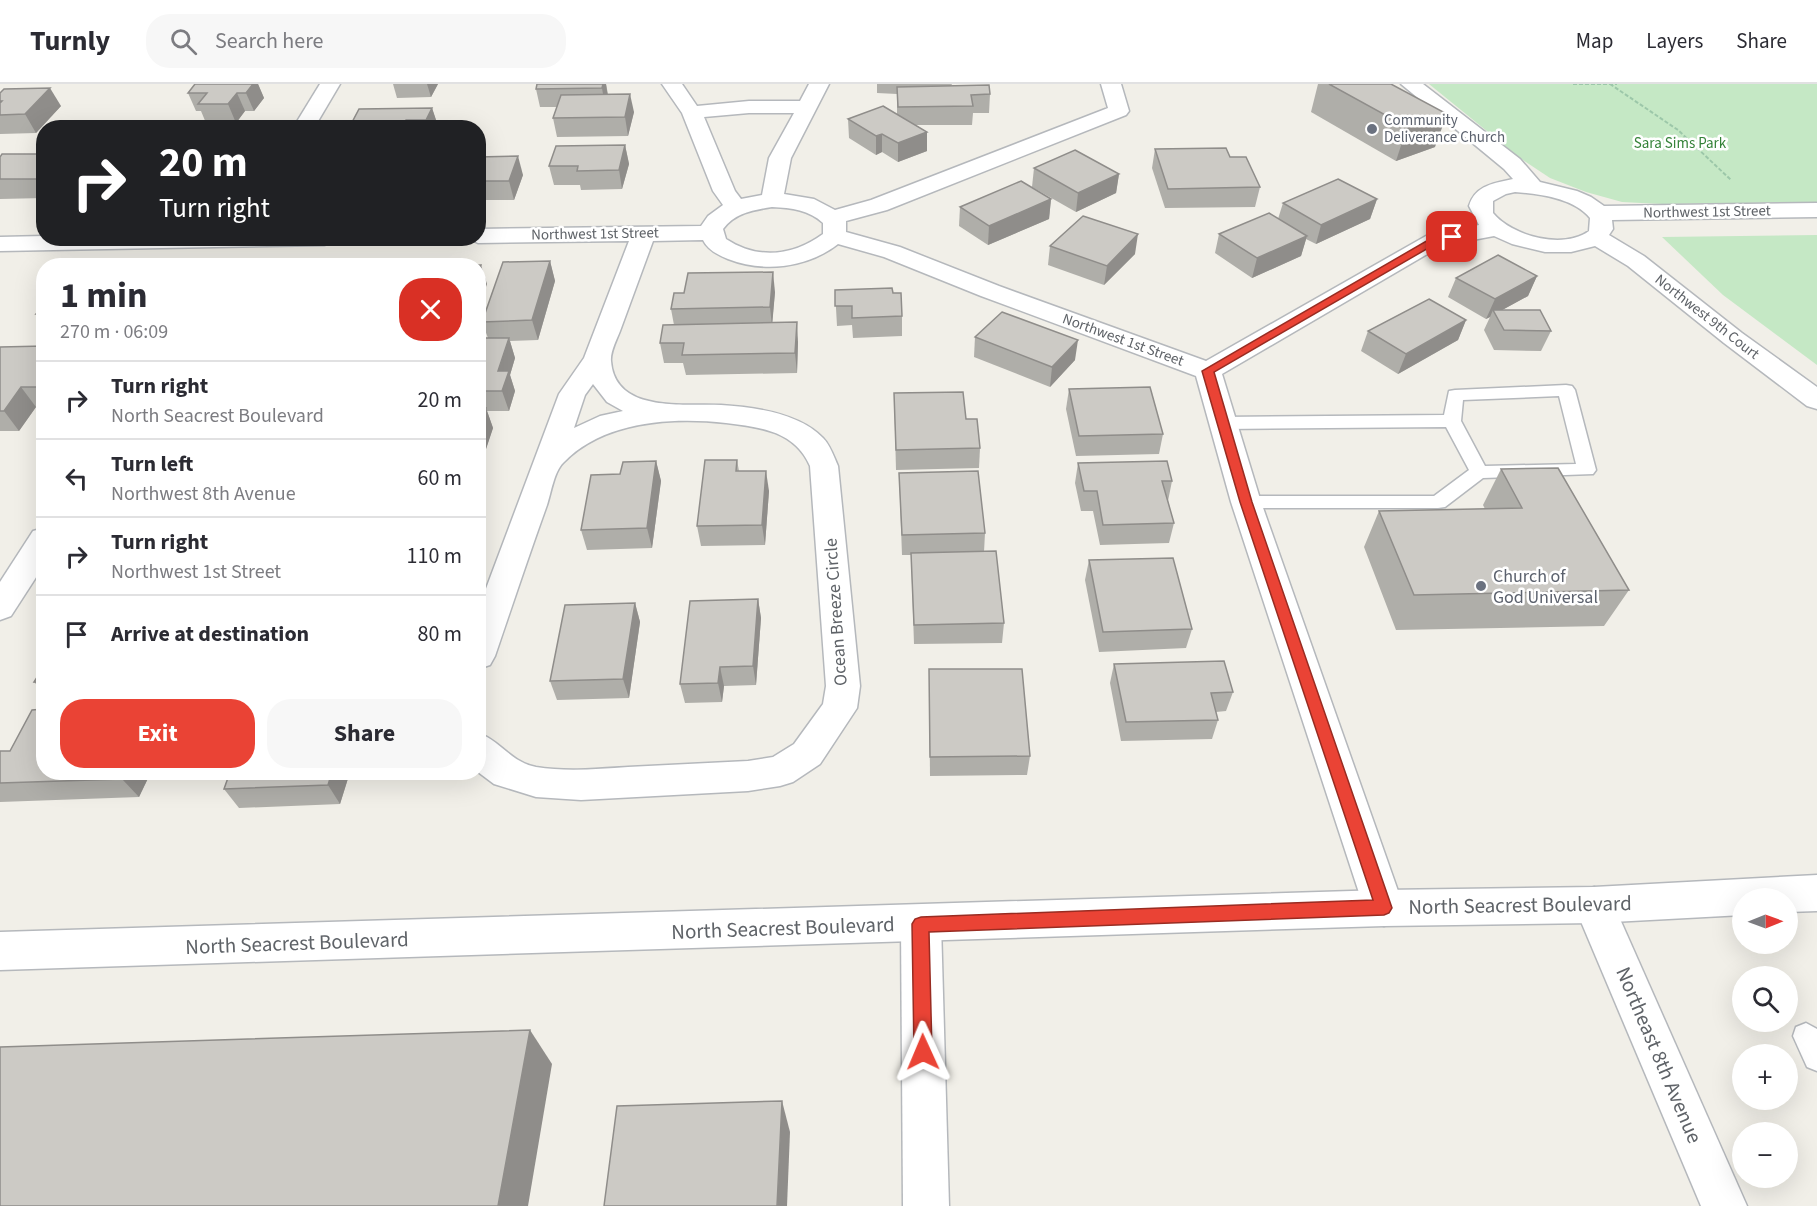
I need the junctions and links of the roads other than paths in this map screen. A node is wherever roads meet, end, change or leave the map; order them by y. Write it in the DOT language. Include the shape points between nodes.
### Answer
graph roads {
  1 [pos="330,84"];
  2 [pos="672,84"];
  3 [pos="819,84"];
  4 [pos="1111,84"];
  5 [pos="1412,84"];
  6 [pos="806,107"];
  7 [pos="692,113"];
  8 [pos="308,120"];
  9 [pos="1532,186"];
  10 [pos="772,200"];
  11 [pos="736,208"];
  12 [pos="1817,210"];
  13 [pos="1596,225"];
  14 [pos="833,227"];
  15 [pos="1497,228"];
  16 [pos="644,233"];
  17 [pos="712,233"];
  18 [pos="486,236"];
  19 [pos="36,243"];
  20 [pos="0,244"];
  21 [pos="597,358"];
  22 [pos="1208,371"];
  23 [pos="1817,400"];
  24 [pos="671,415"];
  25 [pos="1452,421"];
  26 [pos="1223,423"];
  27 [pos="549,459"];
  28 [pos="1479,472"];
  29 [pos="1246,502"];
  30 [pos="36,552"];
  31 [pos="0,608"];
  32 [pos="486,634"];
  33 [pos="486,757"];
  34 [pos="1817,893"];
  35 [pos="1594,905"];
  36 [pos="1384,908"];
  37 [pos="921,924"];
  38 [pos="0,951"];
  39 [pos="926,1206"];
  40 [pos="1724,1206"];
  1 -- 8 [label="street"];
  2 -- 7 [label="street"];
  3 -- 6 [label="street"];
  4 -- 14 [label="street" via="1119,111 879,205"];
  5 -- 9 [label="street" via="1512,164"];
  6 -- 7 [label="street" via="760,105"];
  6 -- 10 [label="street" via="780,158"];
  7 -- 11 [label="street" via="724,190"];
  9 -- 13 [label="street, Northwest 9th Court" via="1571,195 1586,204"];
  9 -- 15 [label="street, Northwest 9th Court" via="1500,187 1481,199 1479,208"];
  10 -- 11 [label="street, Northwest 1st Street"];
  10 -- 14 [label="street, Northwest 1st Street" via="806,204 826,212"];
  11 -- 17 [label="street" via="717,218"];
  12 -- 13 [label="street, Northwest 1st Street"];
  13 -- 15 [label="street, Northwest 1st Street" via="1585,243 1551,246"];
  13 -- 23 [label="street, Northwest 9th Court" via="1733,338"];
  14 -- 17 [label="street" via="823,246 808,254 780,259 736,255 716,243"];
  14 -- 22 [label="street, Northwest 1st Street" via="990,291"];
  15 -- 22 [label="street, Northwest 1st Street" via="1434,241"];
  16 -- 17 [label="street, Northwest 1st Street"];
  16 -- 18 [label="street, Northwest 1st Street"];
  16 -- 21 [label="street"];
  19 -- 20 [label="street"];
  21 -- 24 [label="street, Ocean Breeze Circle" via="604,383 615,397"];
  21 -- 27 [label="street" via="572,394"];
  22 -- 26 [label="street"];
  24 -- 27 [label="street, Ocean Breeze Circle" via="620,420 597,428"];
  24 -- 33 [label="street, Ocean Breeze Circle" via="726,415 773,421 814,446 824,466 843,686 840,708 807,754 780,771 748,776 581,785 536,782 507,773"];
  25 -- 26 [label="lane"];
  25 -- 28 [label="lane"];
  25 -- 28 [label="lane" via="1455,395 1566,390 1587,470"];
  26 -- 29 [label="street"];
  27 -- 32 [label="street"];
  28 -- 29 [label="lane" via="1438,502"];
  29 -- 36 [label="street"];
  30 -- 31 [label="street"];
  34 -- 35 [label="street, North Seacrest Boulevard"];
  35 -- 36 [label="street, North Seacrest Boulevard"];
  35 -- 40 [label="street, Northeast 8th Avenue"];
  36 -- 37 [label="street, North Seacrest Boulevard"];
  37 -- 38 [label="street, North Seacrest Boulevard"];
  37 -- 39 [label="street"];
}
